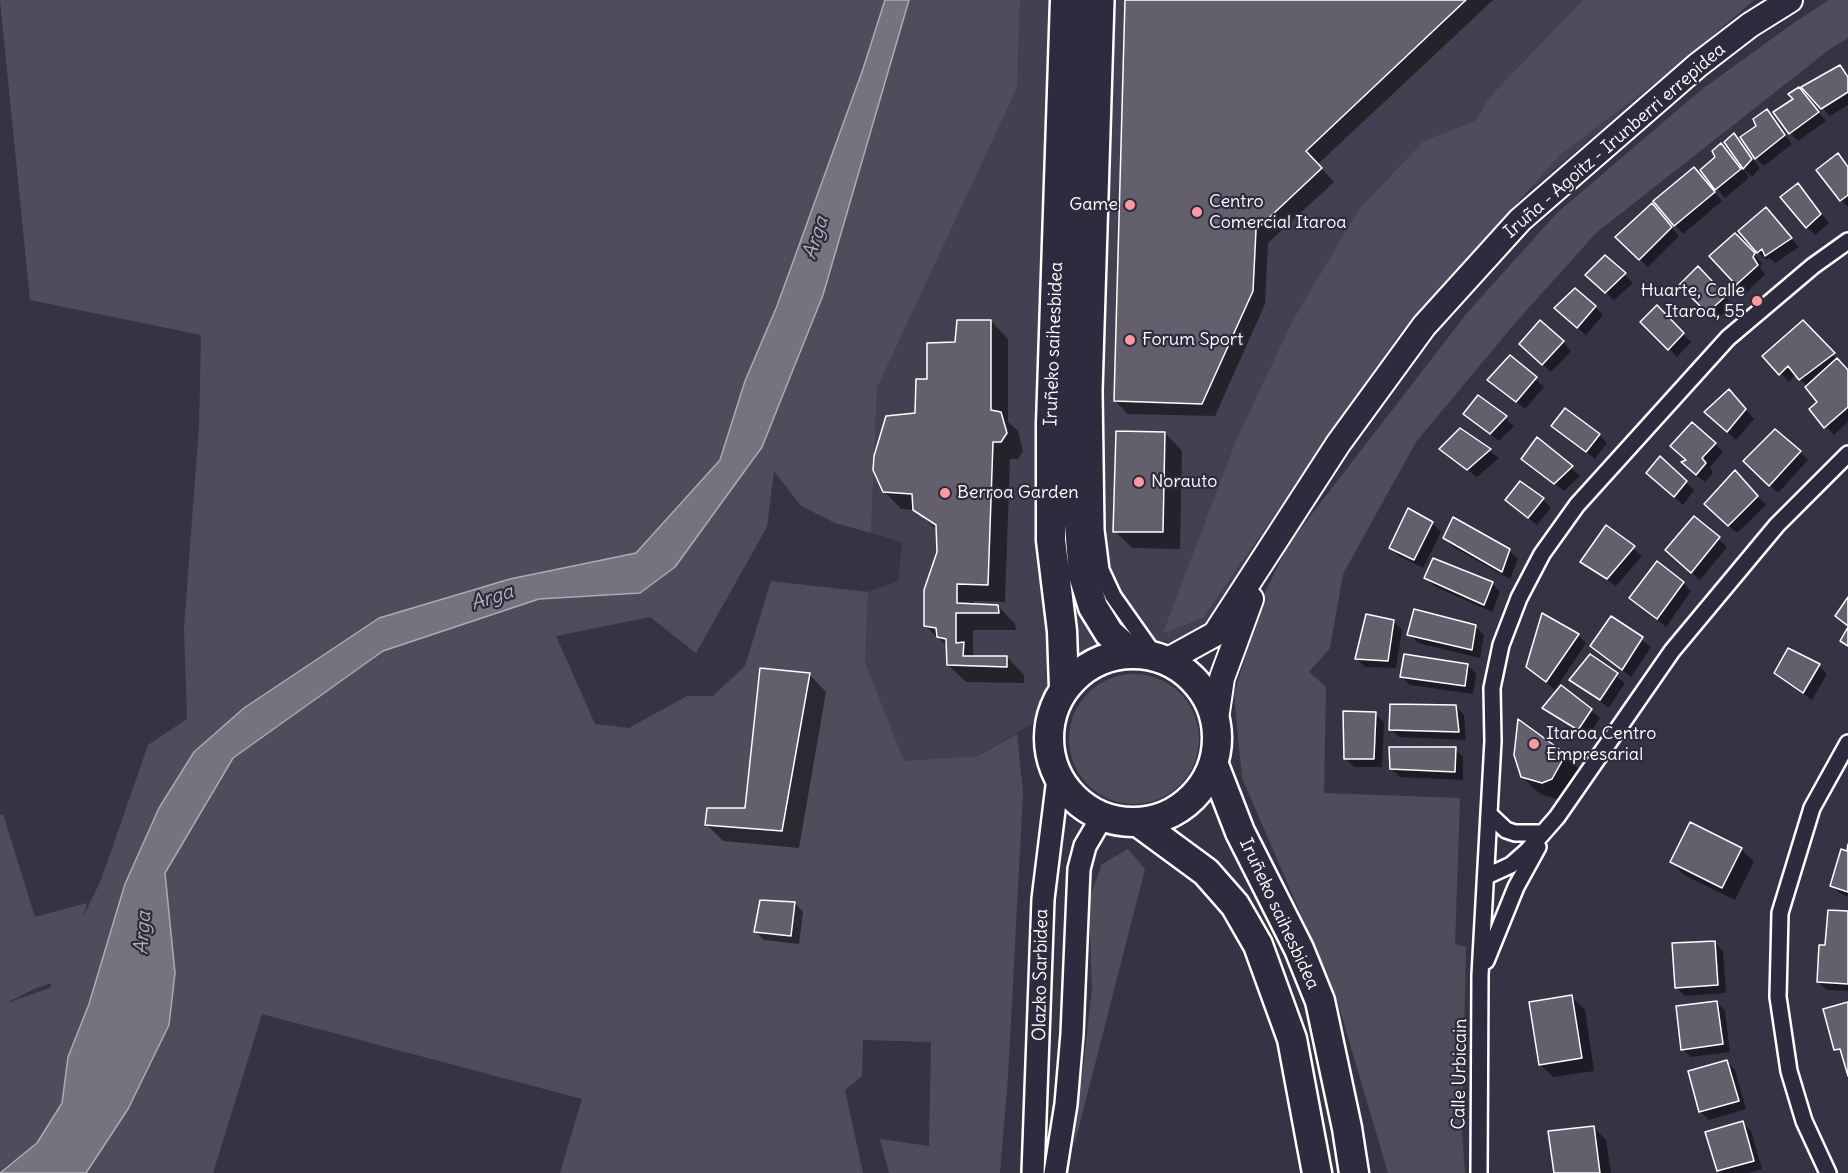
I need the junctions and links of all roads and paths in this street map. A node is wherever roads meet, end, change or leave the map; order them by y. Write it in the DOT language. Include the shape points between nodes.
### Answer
graph roads {
  1 [pos="1065,0"];
  2 [pos="1089,0"];
  3 [pos="1106,0"];
  4 [pos="1790,0"];
  5 [pos="1848,241"];
  6 [pos="1848,454"];
  7 [pos="1263,560"];
  8 [pos="1151,657"];
  9 [pos="1064,688"];
  10 [pos="1216,719"];
  11 [pos="1848,742"];
  12 [pos="1214,765"];
  13 [pos="1058,778"];
  14 [pos="1489,814"];
  15 [pos="1102,817"];
  16 [pos="1138,822"];
  17 [pos="1542,833"];
  18 [pos="1487,876"];
  19 [pos="1480,975"];
  20 [pos="1034,1173"];
  21 [pos="1055,1173"];
  22 [pos="1317,1173"];
  23 [pos="1354,1173"];
  24 [pos="1479,1173"];
  25 [pos="1828,1173"];
  1 -- 9 [label="highway, Iruñeko saihesbidea" via="1051,494 1051,540"];
  2 -- 8 [label="highway, Iruñeko saihesbidea" via="1076,485 1083,575 1093,607 1109,633"];
  3 -- 8 [label="street" via="1094,391 1096,530 1101,570"];
  4 -- 7 [label="main road, Iruña - Agoitz - Irunberri errepidea" via="1698,65 1520,220 1424,326 1338,444"];
  5 -- 14 [label="street, Calle Urbicain" via="1728,338 1576,505 1542,554 1501,645 1492,688"];
  6 -- 17 [label="street" via="1777,525 1672,651"];
  7 -- 8 [label="main road, Iruña - Agoitz - Irunberri errepidea" via="1215,634"];
  7 -- 10 [label="main road, Iruña - Agoitz - Irunberri errepidea" via="1257,587 1222,678"];
  8 -- 9 [label="highway" via="1106,658 1082,670"];
  8 -- 10 [label="highway" via="1177,665 1208,698"];
  9 -- 13 [label="highway" via="1051,717 1048,748"];
  10 -- 12 [label="highway"];
  11 -- 25 [label="street" via="1812,808 1780,913 1778,997 1789,1071 1804,1120"];
  12 -- 16 [label="highway" via="1197,794 1170,814"];
  12 -- 23 [label="highway, Iruñeko saihesbidea" via="1240,831 1320,1000"];
  13 -- 15 [label="highway" via="1077,801"];
  13 -- 20 [label="street, Olazko Sarbidea" via="1043,899"];
  14 -- 17 [label="street" via="1506,830"];
  14 -- 18 [label="street, Calle Urbicain"];
  15 -- 16 [label="highway"];
  15 -- 21 [label="street, Olazko Sarbidea" via="1085,846 1079,869 1072,1034"];
  16 -- 22 [label="highway, Iruñeko saihesbidea" via="1206,872 1235,905 1258,945 1292,1039"];
  17 -- 18 [label="street" via="1510,865"];
  17 -- 19 [label="street"];
  18 -- 19 [label="street, Calle Urbicain"];
  19 -- 24 [label="street, Calle Urbicain"];
}
